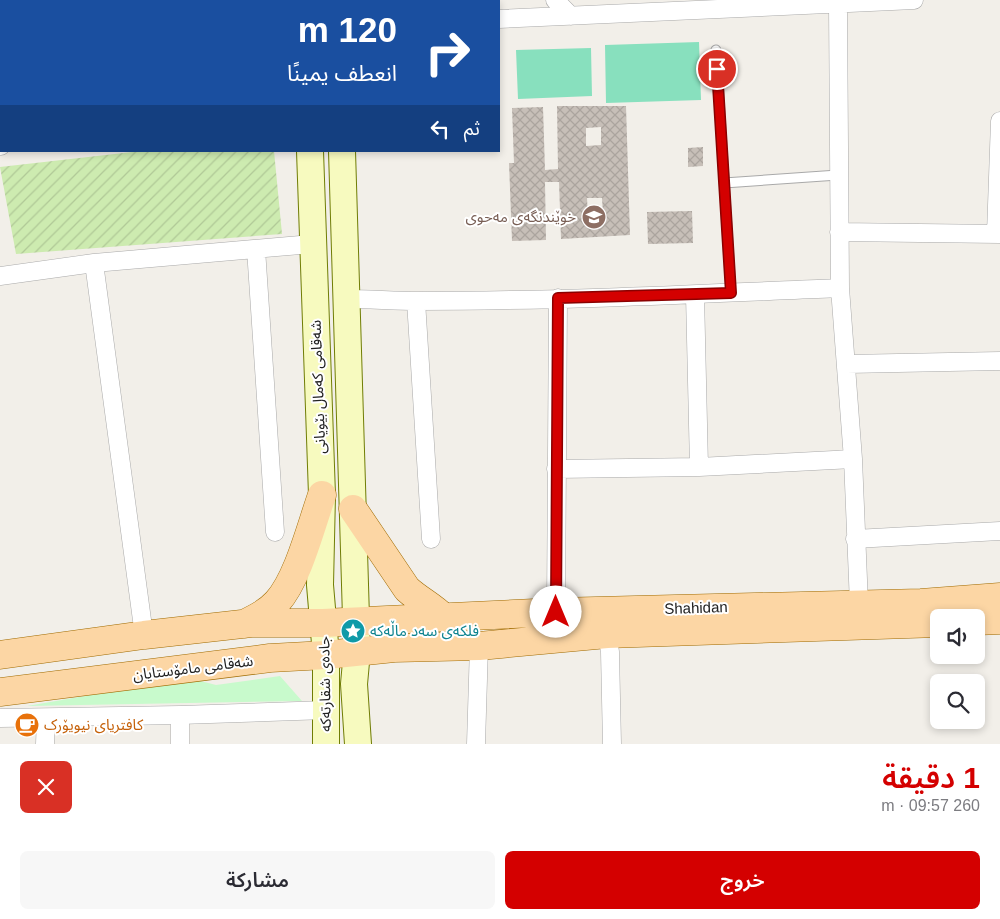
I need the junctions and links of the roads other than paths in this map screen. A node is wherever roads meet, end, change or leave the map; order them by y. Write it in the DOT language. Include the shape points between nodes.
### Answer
graph roads {
  1 [pos="555,0"];
  2 [pos="914,0"];
  3 [pos="807,2"];
  4 [pos="838,4"];
  5 [pos="571,16"];
  6 [pos="500,19"];
  7 [pos="716,50"];
  8 [pos="1000,121"];
  9 [pos="310,152"];
  10 [pos="342,152"];
  11 [pos="838,175"];
  12 [pos="724,183"];
  13 [pos="839,232"];
  14 [pos="998,234"];
  15 [pos="312,244"];
  16 [pos="256,249"];
  17 [pos="94,264"];
  18 [pos="0,276"];
  19 [pos="840,288"];
  20 [pos="731,293"];
  21 [pos="695,295"];
  22 [pos="558,298"];
  23 [pos="346,299"];
  24 [pos="416,301"];
  25 [pos="1000,361"];
  26 [pos="847,364"];
  27 [pos="853,460"];
  28 [pos="698,467"];
  29 [pos="556,469"];
  30 [pos="322,495"];
  31 [pos="353,509"];
  32 [pos="1000,531"];
  33 [pos="274,532"];
  34 [pos="431,539"];
  35 [pos="855,539"];
  36 [pos="1000,597"];
  37 [pos="859,604"];
  38 [pos="556,612"];
  39 [pos="443,617"];
  40 [pos="928,617"];
  41 [pos="1000,620"];
  42 [pos="985,621"];
  43 [pos="356,622"];
  44 [pos="323,623"];
  45 [pos="244,624"];
  46 [pos="607,634"];
  47 [pos="144,635"];
  48 [pos="479,646"];
  49 [pos="0,651"];
  50 [pos="357,651"];
  51 [pos="326,655"];
  52 [pos="0,692"];
  53 [pos="326,710"];
  54 [pos="180,715"];
  55 [pos="0,718"];
  56 [pos="46,718"];
  57 [pos="46,744"];
  58 [pos="180,744"];
  59 [pos="326,744"];
  60 [pos="358,744"];
  61 [pos="476,744"];
  62 [pos="612,744"];
  1 -- 5 [label="street"];
  2 -- 4 [label="street"];
  3 -- 4 [label="street"];
  3 -- 5 [label="street"];
  4 -- 11 [label="street"];
  5 -- 6 [label="street"];
  7 -- 12 [label="lane"];
  8 -- 14 [label="street"];
  9 -- 15 [label="main road, شەقامی کەمال بێویانی"];
  10 -- 23 [label="main road, شەقامی کەمال بێویانی"];
  11 -- 12 [label="lane"];
  11 -- 13 [label="street"];
  12 -- 20 [label="lane"];
  13 -- 14 [label="street"];
  13 -- 19 [label="street"];
  15 -- 16 [label="street"];
  15 -- 30 [label="main road, شەقامی کەمال بێویانی"];
  16 -- 17 [label="street"];
  16 -- 33 [label="street"];
  17 -- 18 [label="street"];
  17 -- 47 [label="street"];
  19 -- 20 [label="street"];
  19 -- 26 [label="street"];
  20 -- 21 [label="street"];
  21 -- 22 [label="street"];
  21 -- 28 [label="street"];
  22 -- 24 [label="street"];
  22 -- 29 [label="street"];
  23 -- 24 [label="street"];
  23 -- 31 [label="main road, شەقامی کەمال بێویانی"];
  24 -- 34 [label="street"];
  25 -- 26 [label="street"];
  26 -- 27 [label="street"];
  27 -- 28 [label="street"];
  27 -- 35 [label="street"];
  28 -- 29 [label="street"];
  29 -- 38 [label="street"];
  30 -- 44 [label="main road, شەقامی کەمال بێویانی" via="320,585"];
  30 -- 45 [label="main road" via="286,590 269,610"];
  31 -- 39 [label="main road" via="408,589"];
  31 -- 43 [label="main road, شەقامی کەمال بێویانی"];
  32 -- 35 [label="street"];
  35 -- 37 [label="street"];
  36 -- 40 [label="main road, Shahidan"];
  37 -- 38 [label="main road, Shahidan"];
  37 -- 40 [label="main road, Shahidan"];
  38 -- 39 [label="main road, Shahidan"];
  39 -- 43 [label="main road, Shahidan"];
  40 -- 46 [label="main road, شەقامی مامۆستایان"];
  41 -- 42 [label="main road"];
  43 -- 44 [label="main road, Shahidan"];
  43 -- 50 [label="main road, جادەی شقارتەکە"];
  44 -- 45 [label="main road"];
  44 -- 51 [label="main road, جادەی شقارتەکە"];
  45 -- 47 [label="main road"];
  46 -- 48 [label="main road, شەقامی مامۆستایان"];
  46 -- 62 [label="street"];
  47 -- 49 [label="main road"];
  48 -- 50 [label="main road, شەقامی مامۆستایان"];
  48 -- 61 [label="street"];
  50 -- 51 [label="main road, شەقامی مامۆستایان"];
  50 -- 60 [label="main road, جادەی شقارتەکە" via="354,684"];
  51 -- 52 [label="main road, شەقامی مامۆستایان" via="262,659"];
  51 -- 53 [label="main road, جادەی شقارتەکە"];
  53 -- 54 [label="street"];
  53 -- 59 [label="main road, جادەی شقارتەکە"];
  54 -- 56 [label="street"];
  54 -- 58 [label="street"];
  55 -- 56 [label="street"];
  56 -- 57 [label="street"];
}
